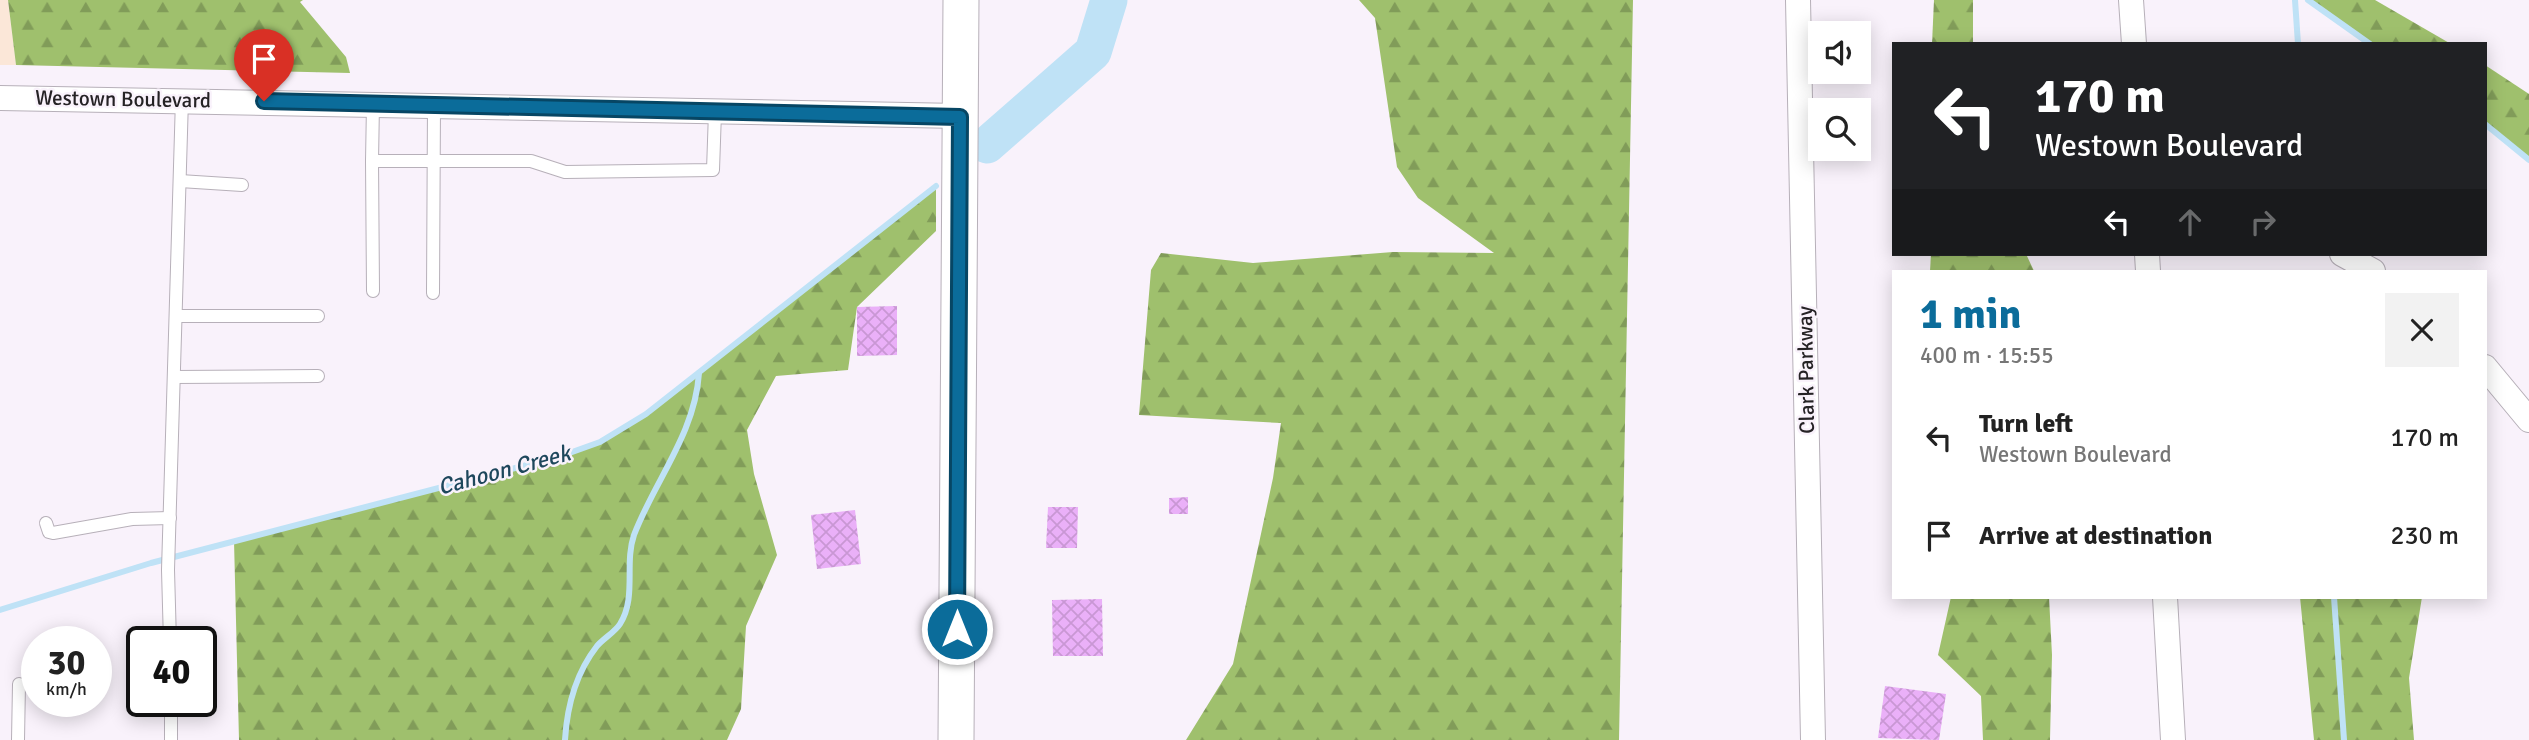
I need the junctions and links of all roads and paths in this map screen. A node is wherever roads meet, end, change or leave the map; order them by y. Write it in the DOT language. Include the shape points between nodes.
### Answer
graph roads {
  1 [pos="961,0"];
  2 [pos="1798,0"];
  3 [pos="2132,0"];
  4 [pos="2134,42"];
  5 [pos="0,98"];
  6 [pos="182,99"];
  7 [pos="373,104"];
  8 [pos="434,105"];
  9 [pos="715,112"];
  10 [pos="960,117"];
  11 [pos="372,161"];
  12 [pos="432,161"];
  13 [pos="180,181"];
  14 [pos="242,185"];
  15 [pos="2346,256"];
  16 [pos="2371,270"];
  17 [pos="373,291"];
  18 [pos="433,293"];
  19 [pos="176,316"];
  20 [pos="318,316"];
  21 [pos="2487,369"];
  22 [pos="318,376"];
  23 [pos="174,377"];
  24 [pos="2529,419"];
  25 [pos="170,518"];
  26 [pos="46,523"];
  27 [pos="2165,599"];
  28 [pos="170,626"];
  29 [pos="19,684"];
  30 [pos="171,717"];
  31 [pos="18,740"];
  32 [pos="171,740"];
  33 [pos="956,740"];
  34 [pos="1813,740"];
  35 [pos="2173,740"];
  1 -- 10 [label="street"];
  2 -- 34 [label="street, Clark Parkway"];
  3 -- 4 [label="street"];
  5 -- 6 [label="street, Westown Boulevard"];
  6 -- 7 [label="street, Westown Boulevard"];
  6 -- 13 [label="lane"];
  7 -- 8 [label="street, Westown Boulevard"];
  7 -- 11 [label="lane"];
  8 -- 9 [label="street, Westown Boulevard"];
  8 -- 12 [label="lane"];
  9 -- 10 [label="street, Westown Boulevard"];
  9 -- 12 [label="lane" via="713,170 565,172 531,160"];
  10 -- 33 [label="street"];
  11 -- 12 [label="lane"];
  11 -- 17 [label="lane"];
  12 -- 18 [label="lane"];
  13 -- 14 [label="lane"];
  13 -- 19 [label="lane"];
  15 -- 16 [label="street"];
  19 -- 20 [label="lane"];
  19 -- 23 [label="lane"];
  21 -- 24 [label="street"];
  22 -- 23 [label="lane"];
  23 -- 25 [label="lane"];
  25 -- 26 [label="lane" via="132,519 50,533"];
  25 -- 28 [label="lane"];
  27 -- 35 [label="street"];
  29 -- 31 [label="lane"];
  30 -- 32 [label="lane"];
}
